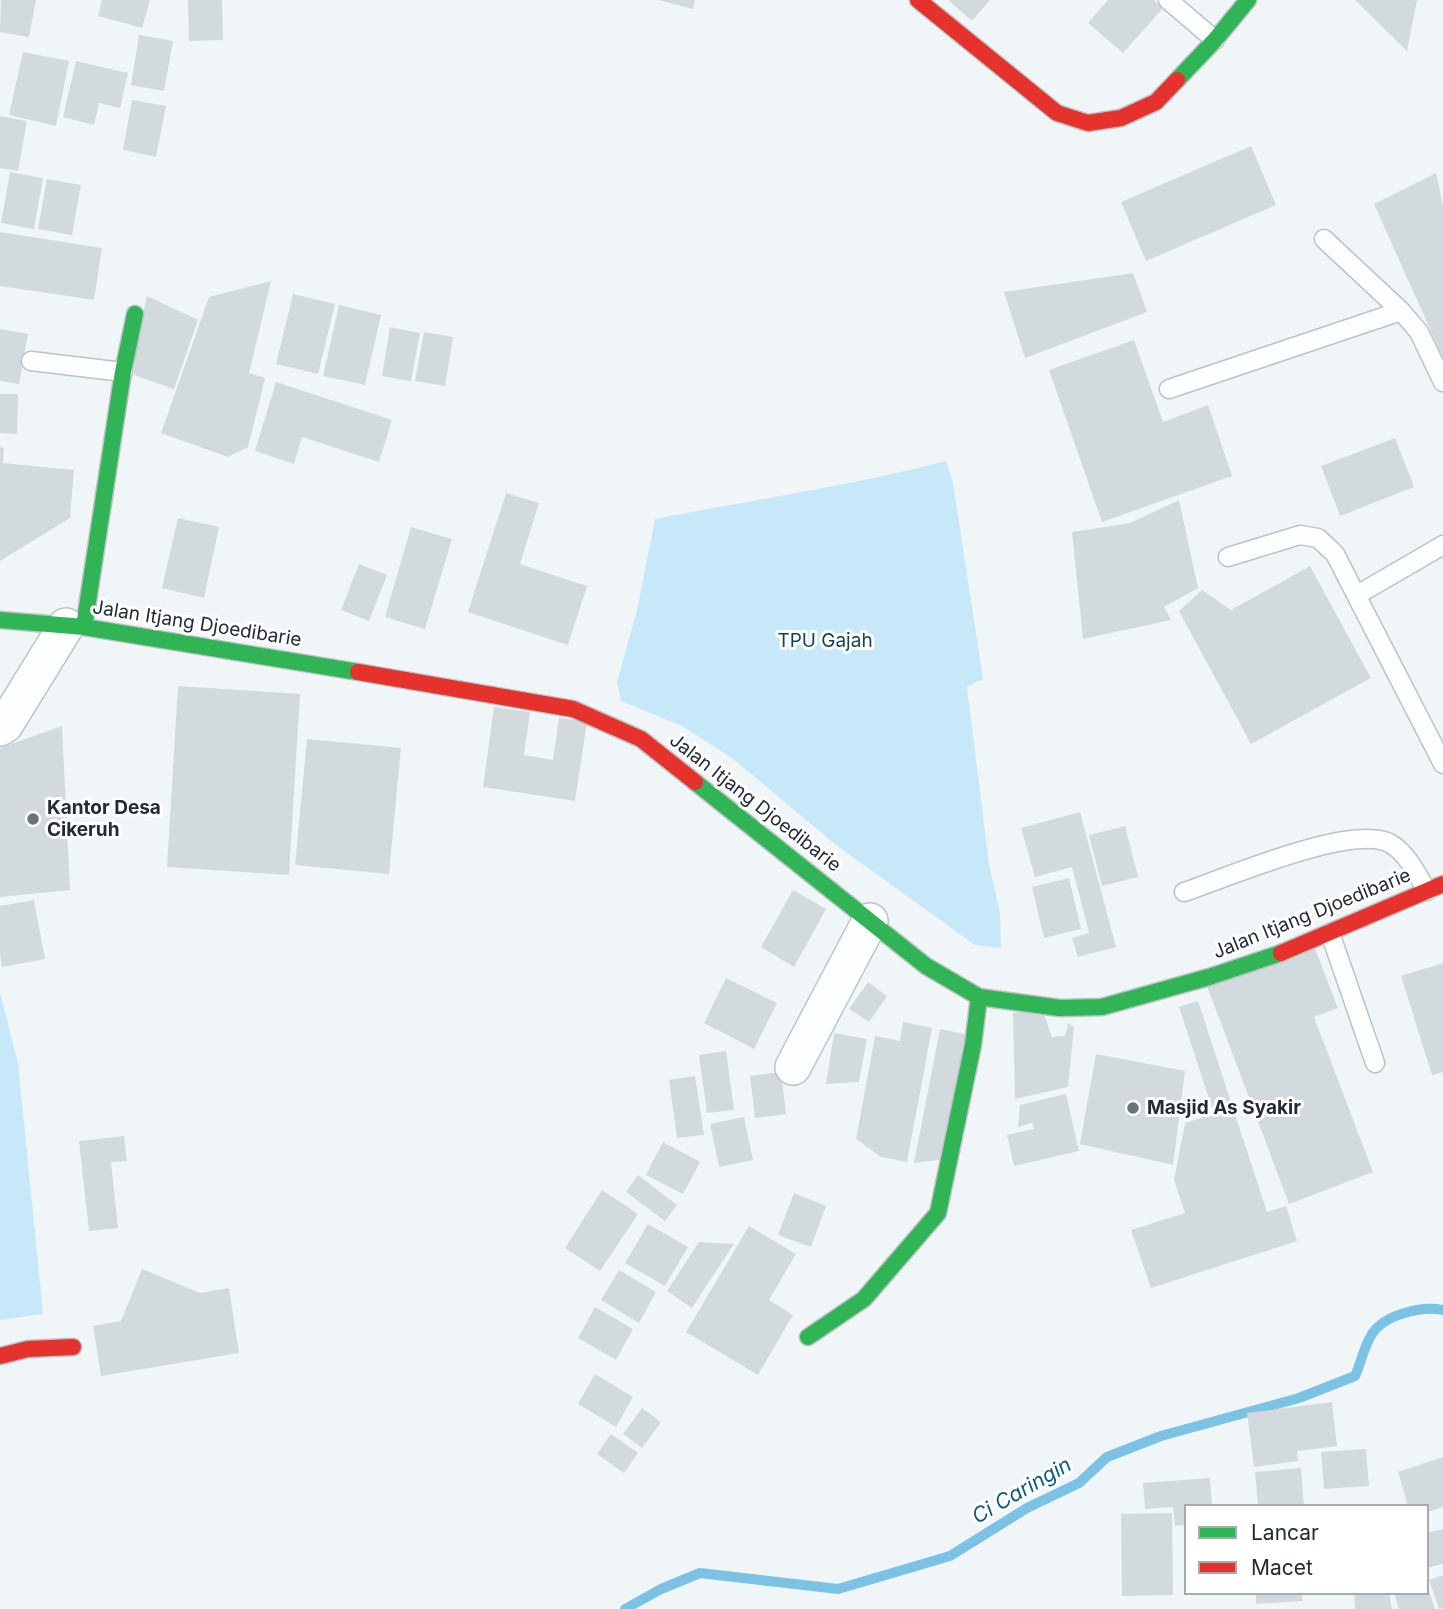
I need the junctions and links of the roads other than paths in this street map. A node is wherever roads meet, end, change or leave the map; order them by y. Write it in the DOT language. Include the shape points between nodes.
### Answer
graph roads {
  1 [pos="918,0"];
  2 [pos="1168,0"];
  3 [pos="1248,0"];
  4 [pos="1214,40"];
  5 [pos="1324,239"];
  6 [pos="1401,311"];
  7 [pos="135,314"];
  8 [pos="31,361"];
  9 [pos="123,372"];
  10 [pos="1443,382"];
  11 [pos="1169,389"];
  12 [pos="1443,545"];
  13 [pos="1228,557"];
  14 [pos="1357,595"];
  15 [pos="0,620"];
  16 [pos="75,627"];
  17 [pos="0,728"];
  18 [pos="1443,764"];
  19 [pos="1435,888"];
  20 [pos="1184,892"];
  21 [pos="870,921"];
  22 [pos="1330,933"];
  23 [pos="979,997"];
  24 [pos="1375,1063"];
  25 [pos="793,1067"];
  26 [pos="808,1337"];
  27 [pos="74,1347"];
  28 [pos="0,1356"];
  1 -- 4 [label="main road" via="1057,113 1088,123 1121,118 1156,102"];
  2 -- 4 [label="lane"];
  3 -- 4 [label="main road"];
  5 -- 6 [label="lane"];
  6 -- 10 [label="lane" via="1419,332"];
  6 -- 11 [label="lane"];
  7 -- 9 [label="main road"];
  8 -- 9 [label="lane"];
  9 -- 16 [label="main road"];
  12 -- 14 [label="lane"];
  13 -- 14 [label="lane" via="1300,535 1318,538 1335,554"];
  14 -- 18 [label="lane"];
  15 -- 16 [label="main road, Jalan Itjang Djoedibarie"];
  16 -- 17 [label="street"];
  16 -- 21 [label="main road, Jalan Itjang Djoedibarie" via="304,661 573,709 640,739"];
  19 -- 20 [label="lane" via="1393,845 1378,838 1355,838 1313,847"];
  19 -- 22 [label="main road, Jalan Itjang Djoedibarie"];
  21 -- 23 [label="main road, Jalan Itjang Djoedibarie" via="926,966"];
  21 -- 25 [label="street"];
  22 -- 23 [label="main road, Jalan Itjang Djoedibarie" via="1209,977 1102,1007 1060,1008"];
  22 -- 24 [label="lane"];
  23 -- 26 [label="main road" via="939,1213 864,1299"];
  27 -- 28 [label="main road" via="28,1349"];
}
